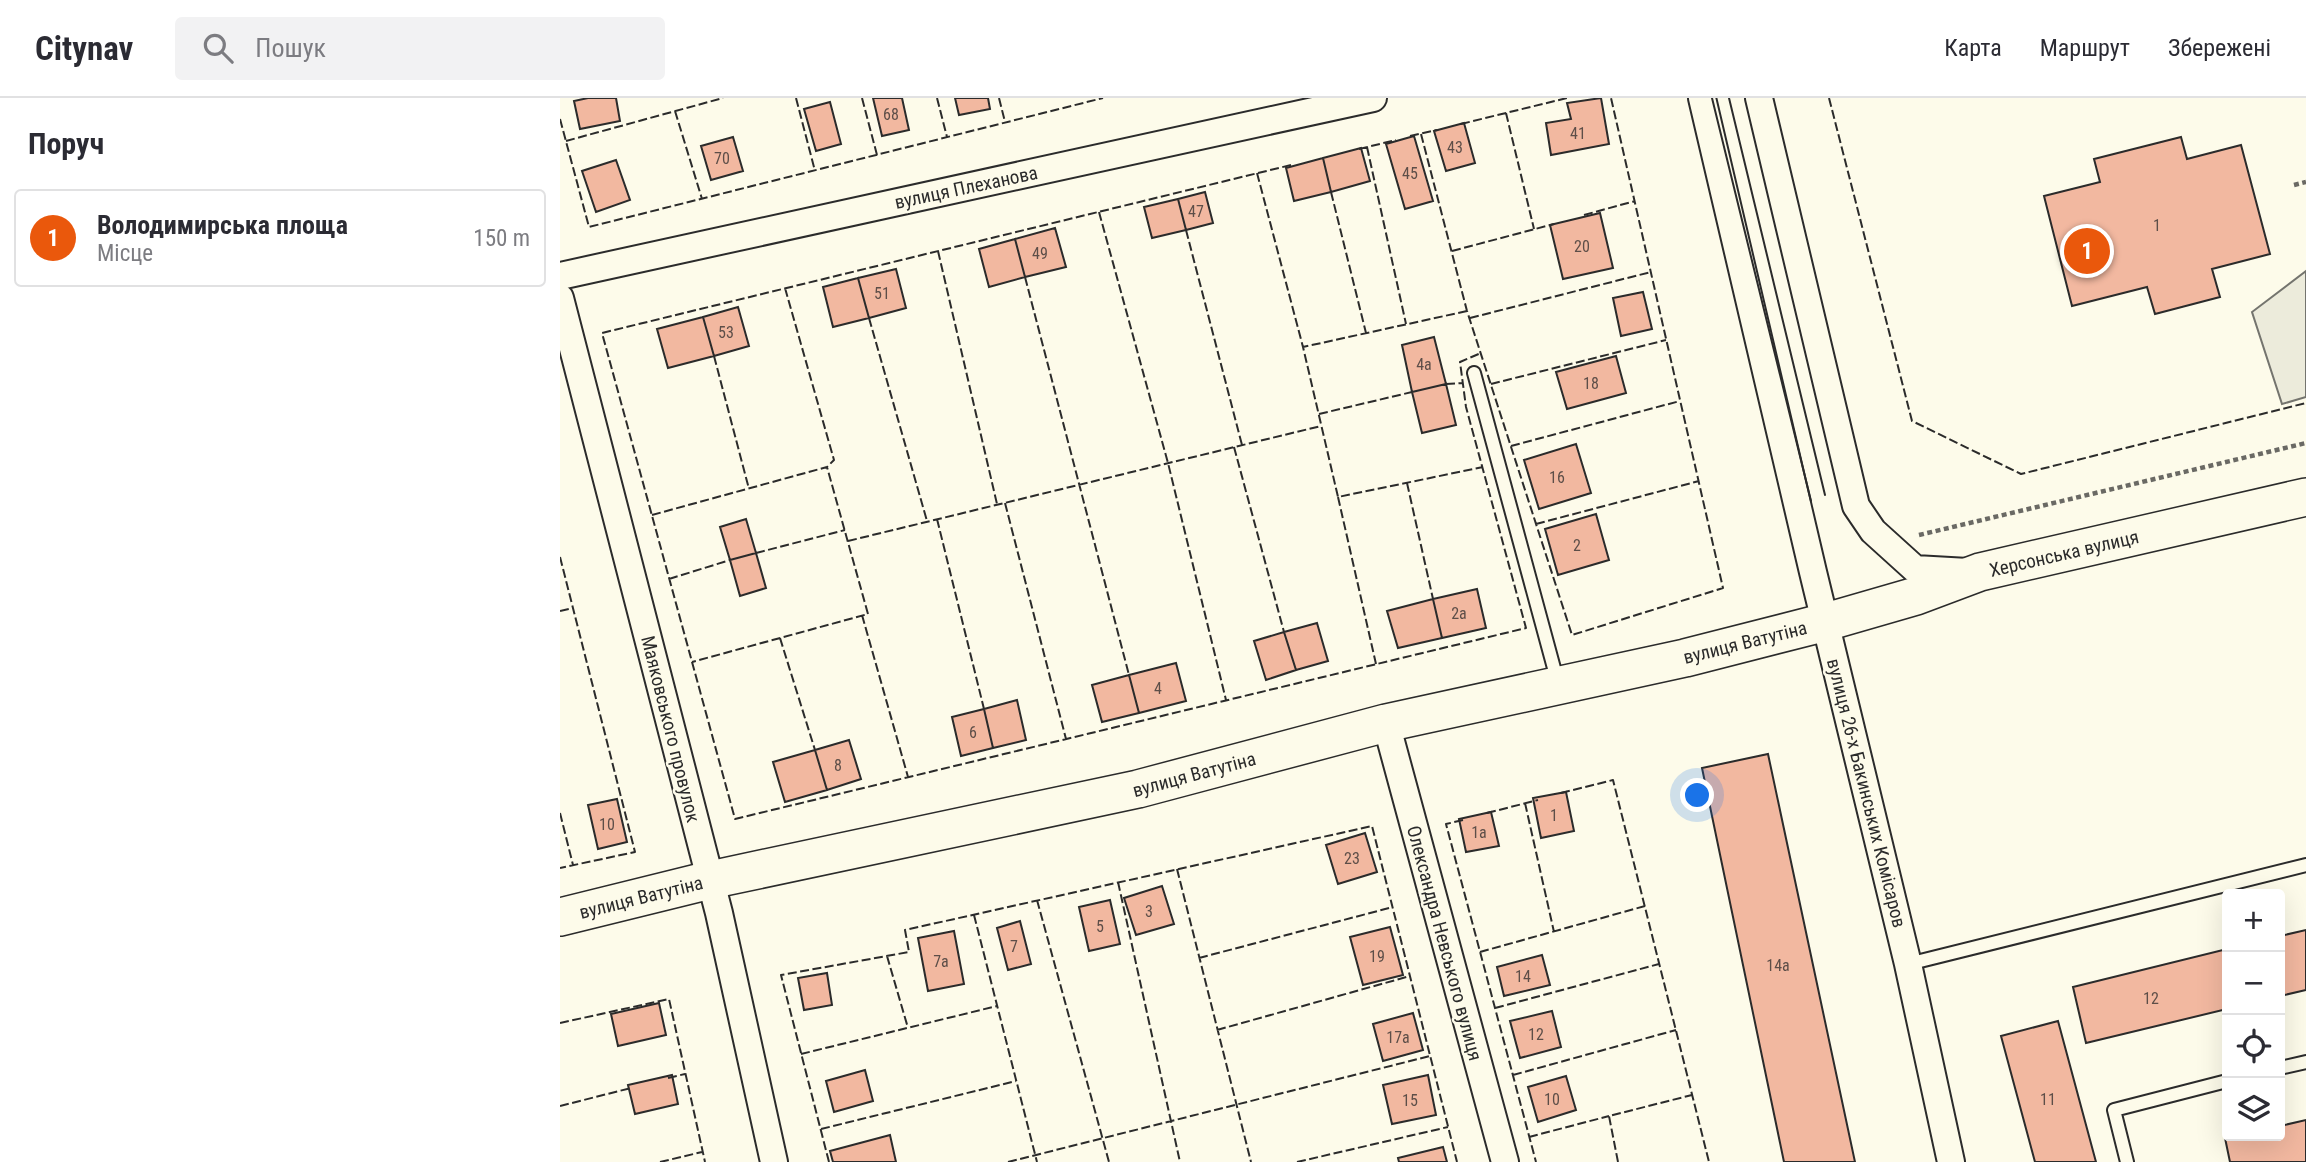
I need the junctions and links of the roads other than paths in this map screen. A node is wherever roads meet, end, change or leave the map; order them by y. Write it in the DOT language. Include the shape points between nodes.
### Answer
graph roads {
  1 [pos="1373,98"];
  2 [pos="1702,98"];
  3 [pos="1759,98"];
  4 [pos="560,276"];
  5 [pos="560,298"];
  6 [pos="1474,373"];
  7 [pos="2306,497"];
  8 [pos="1980,572"];
  9 [pos="1826,622"];
  10 [pos="1559,685"];
  11 [pos="1386,723"];
  12 [pos="2306,865"];
  13 [pos="710,880"];
  14 [pos="560,917"];
  15 [pos="1908,964"];
  16 [pos="2306,1062"];
  17 [pos="2285,1067"];
  18 [pos="2222,1082"];
  19 [pos="774,1162"];
  20 [pos="1505,1162"];
  21 [pos="1951,1162"];
  22 [pos="2127,1162"];
  1 -- 4 [label="street, вулиця Плеханова"];
  2 -- 9 [label="street, вулиця 26-х Бакинських Комісаров"];
  3 -- 8 [label="street" via="1856,506 1873,531 1915,569"];
  5 -- 13 [label="street, Маяковського провулок"];
  6 -- 10 [label="lane"];
  7 -- 8 [label="street, Херсонська вулиця"];
  8 -- 9 [label="street, Херсонська вулиця"];
  9 -- 10 [label="street, вулиця Ватутіна"];
  9 -- 15 [label="street, вулиця 26-х Бакинських Комісаров"];
  10 -- 11 [label="street, вулиця Ватутіна"];
  11 -- 13 [label="street, вулиця Ватутіна" via="1138,789"];
  11 -- 20 [label="street, Олександра Невського вулиця"];
  12 -- 15 [label="lane"];
  13 -- 14 [label="street, вулиця Ватутіна"];
  13 -- 19 [label="street, Маяковського провулок"];
  15 -- 21 [label="street, вулиця 26-х Бакинських Комісаров"];
  16 -- 17 [label="lane"];
  18 -- 22 [label="lane" via="2114,1110"];
}
